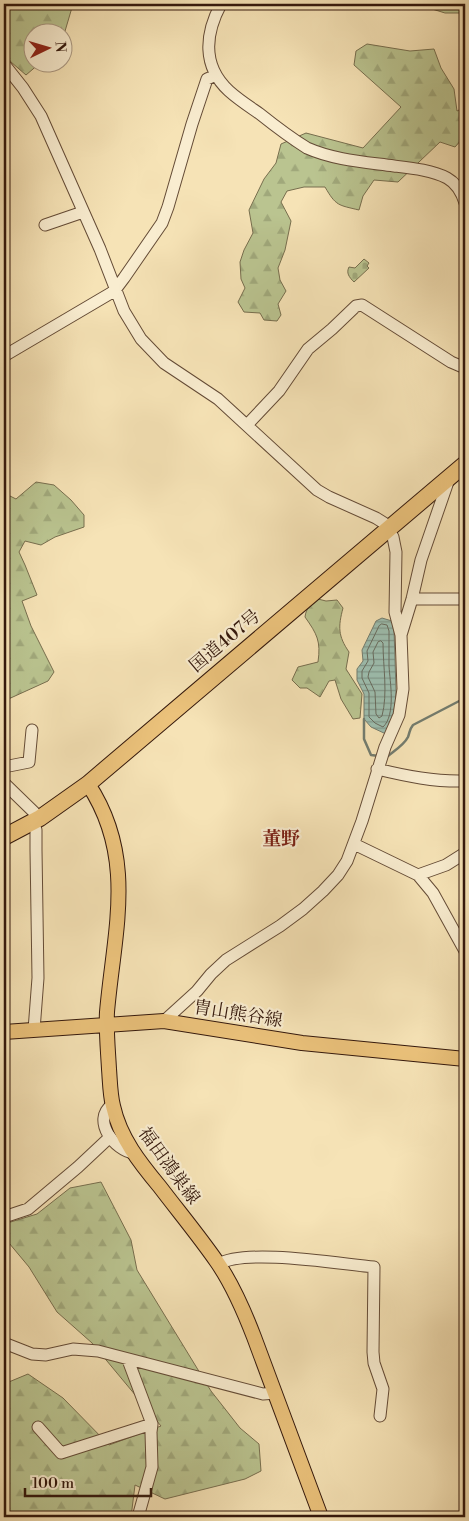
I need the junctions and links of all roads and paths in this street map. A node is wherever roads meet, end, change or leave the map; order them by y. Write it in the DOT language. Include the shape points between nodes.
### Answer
graph roads {
  1 [pos="221,4"];
  2 [pos="4,64"];
  3 [pos="216,75"];
  4 [pos="465,202"];
  5 [pos="83,212"];
  6 [pos="45,225"];
  7 [pos="115,290"];
  8 [pos="4,356"];
  9 [pos="465,368"];
  10 [pos="247,426"];
  11 [pos="465,464"];
  12 [pos="450,477"];
  13 [pos="388,530"];
  14 [pos="412,599"];
  15 [pos="465,599"];
  16 [pos="401,635"];
  17 [pos="32,730"];
  18 [pos="4,767"];
  19 [pos="377,770"];
  20 [pos="465,781"];
  21 [pos="4,783"];
  22 [pos="88,784"];
  23 [pos="36,820"];
  24 [pos="4,837"];
  25 [pos="354,844"];
  26 [pos="465,854"];
  27 [pos="418,875"];
  28 [pos="462,938"];
  29 [pos="465,952"];
  30 [pos="164,1022"];
  31 [pos="106,1026"];
  32 [pos="34,1030"];
  33 [pos="4,1032"];
  34 [pos="465,1059"];
  35 [pos="112,1105"];
  36 [pos="110,1137"];
  37 [pos="134,1153"];
  38 [pos="4,1217"];
  39 [pos="218,1264"];
  40 [pos="4,1343"];
  41 [pos="128,1360"];
  42 [pos="276,1393"];
  43 [pos="380,1416"];
  44 [pos="152,1424"];
  45 [pos="38,1426"];
  46 [pos="138,1517"];
  47 [pos="321,1517"];
  1 -- 3 [label="street" via="208,42"];
  2 -- 5 [label="street" via="41,116"];
  3 -- 4 [label="street" via="239,99 307,148 352,160 437,174 456,185"];
  3 -- 7 [label="street" via="208,79 162,223"];
  5 -- 6 [label="street"];
  5 -- 7 [label="street"];
  7 -- 8 [label="street"];
  7 -- 10 [label="street" via="131,324 150,350 218,399"];
  9 -- 10 [label="street" via="450,362 359,305 308,349 279,391"];
  10 -- 13 [label="street" via="317,490 376,518"];
  11 -- 12 [label="highway, 国道407号"];
  12 -- 13 [label="highway, 国道407号"];
  12 -- 14 [label="street" via="421,560"];
  13 -- 16 [label="street" via="396,552 395,612"];
  13 -- 22 [label="highway, 国道407号"];
  14 -- 15 [label="street"];
  14 -- 16 [label="street"];
  16 -- 19 [label="street" via="402,699"];
  17 -- 18 [label="street" via="29,762"];
  19 -- 20 [label="street" via="424,779"];
  19 -- 25 [label="street"];
  21 -- 23 [label="street"];
  22 -- 23 [label="highway, 国道407号"];
  22 -- 31 [label="main road, 福田鴻巣線" via="106,818 119,878 119,908"];
  23 -- 24 [label="highway, 国道407号"];
  23 -- 32 [label="street" via="38,978"];
  25 -- 27 [label="street"];
  25 -- 30 [label="street" via="338,874 323,892 280,926 226,960"];
  26 -- 27 [label="street"];
  27 -- 28 [label="street"];
  28 -- 29 [label="street"];
  30 -- 31 [label="main road, 胄山熊谷線"];
  30 -- 34 [label="main road, 胄山熊谷線" via="302,1043"];
  31 -- 32 [label="main road, 胄山熊谷線"];
  31 -- 35 [label="main road, 福田鴻巣線"];
  32 -- 33 [label="main road, 胄山熊谷線"];
  35 -- 36 [label="street" via="103,1116 104,1128"];
  35 -- 37 [label="main road, 福田鴻巣線" via="124,1138"];
  36 -- 37 [label="street" via="124,1151"];
  36 -- 38 [label="street" via="28,1209"];
  37 -- 39 [label="main road, 福田鴻巣線"];
  39 -- 42 [label="main road, 福田鴻巣線" via="244,1311"];
  39 -- 43 [label="street" via="269,1257 374,1267 373,1352 383,1389"];
  40 -- 41 [label="street" via="32,1354 72,1350 98,1352"];
  41 -- 42 [label="street" via="263,1394"];
  41 -- 44 [label="street"];
  42 -- 47 [label="main road, 福田鴻巣線"];
  44 -- 45 [label="street" via="61,1453"];
  44 -- 46 [label="street" via="152,1467"];
}
